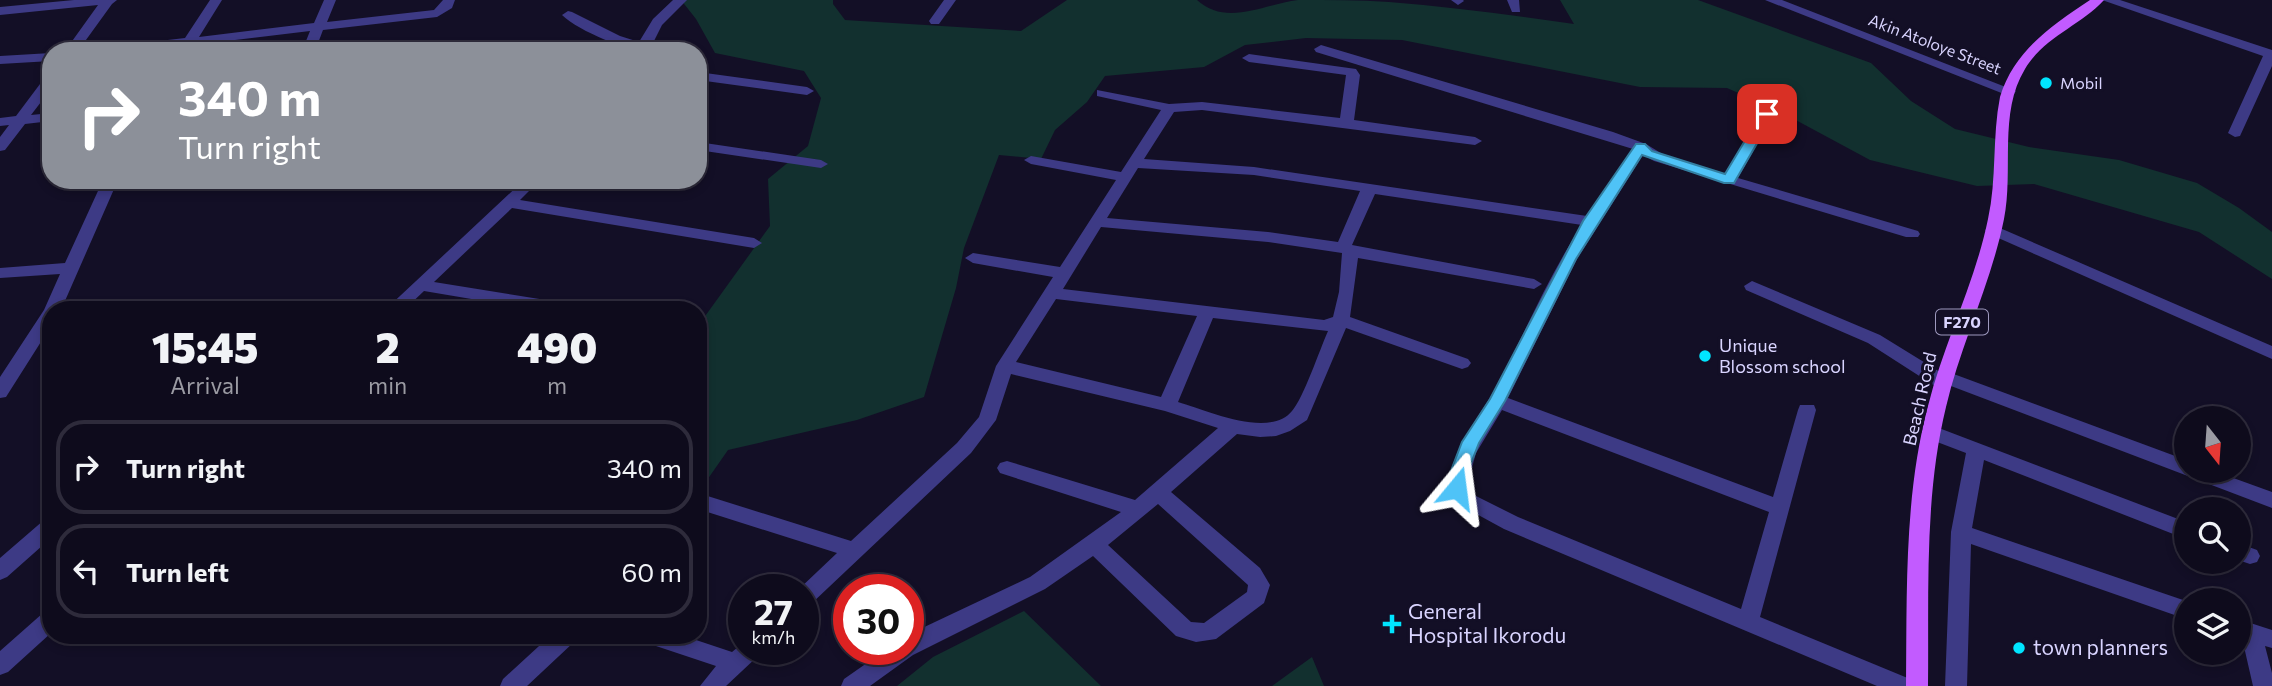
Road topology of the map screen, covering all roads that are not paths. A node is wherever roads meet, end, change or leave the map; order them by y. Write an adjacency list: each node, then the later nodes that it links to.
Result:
1 (109, 0): 10 (street); 14 (street)
2 (216, 0): 15 (street)
3 (330, 0): 13 (street)
4 (450, 0): 13 (street)
5 (681, 0): 19 (street)
6 (950, 0): 12 (street)
7 (1771, 0): 28 (street, Akin Atoloye Street)
8 (2098, 0): 28 (main road, Beach Road / F270)
9 (2108, 0): 21 (street)
10 (0, 11)
11 (568, 15): 18 (street)
12 (935, 21)
13 (318, 27): 16 (street); 17 (street)
14 (78, 42)
15 (189, 42)
16 (219, 42)
17 (312, 42)
18 (623, 42)
19 (646, 42)
20 (1321, 49): 40 (street)
21 (2271, 54): 36 (street)
22 (42, 58): 24 (street)
23 (1249, 58): 35 (street)
24 (0, 60)
25 (707, 77): 26 (street)
26 (807, 90)
27 (42, 91): 33 (street)
28 (2009, 91): 51 (main road, Beach Road / F270)
29 (1102, 93): 30 (street)
30 (1169, 108): 35 (street); 43 (street)
31 (1767, 114): 44 (street)
32 (42, 118): 33 (street)
33 (20, 120): 34 (street); 38 (street)
34 (0, 122)
35 (1346, 125): 37 (street)
36 (2235, 133)
37 (1475, 141)
38 (0, 147)
39 (707, 147): 42 (street)
40 (1641, 147): 44 (street); 49 (street)
41 (1031, 160): 43 (street)
42 (821, 164)
43 (1129, 170): 45 (street); 50 (street)
44 (1729, 180): 52 (street)
45 (1370, 187): 49 (street); 54 (street)
46 (107, 189): 56 (street)
47 (523, 189): 48 (street)
48 (508, 203): 53 (street); 60 (street)
49 (1590, 221): 74 (street)
50 (1095, 222): 54 (street); 58 (street)
51 (1993, 230): 69 (street); 72 (main road, Beach Road / F270)
52 (1912, 234)
53 (754, 243)
54 (1346, 249): 59 (street); 67 (street)
55 (974, 258): 58 (street)
56 (72, 268): 57 (street); 63 (street)
57 (0, 273)
58 (1064, 273): 62 (street)
59 (1534, 284)
60 (422, 285): 64 (street); 65 (street)
61 (1752, 286): 72 (street)
62 (1052, 293): 66 (street); 71 (street)
63 (56, 301)
64 (403, 301)
65 (517, 301)
66 (1207, 312): 67 (street); 75 (street)
67 (1341, 320): 70 (street); 77 (street)
68 (42, 325): 73 (street)
69 (2272, 353)
70 (1462, 363)
71 (1005, 366): 75 (street); 92 (street)
72 (1944, 380): 78 (main road, Beach Road / F270); 80 (street)
73 (0, 392)
74 (1497, 401): 86 (street); 96 (street)
75 (1167, 405): 77 (street)
76 (1807, 410): 86 (street)
77 (1233, 426): 83 (street)
78 (1931, 432): 79 (street); 110 (main road, Beach Road / F270)
79 (1976, 450): 88 (street); 89 (street)
80 (2174, 464)
81 (1007, 468): 87 (street)
82 (2226, 483): 84 (street)
83 (1159, 493): 87 (street); 91 (street)
84 (2272, 500)
85 (707, 504): 92 (street)
86 (1780, 508): 96 (street)
87 (1139, 509): 91 (street)
88 (2174, 526)
89 (1961, 532): 95 (street); 111 (street)
90 (42, 534): 93 (street)
91 (1092, 543): 99 (street)
92 (854, 550): 94 (street)
93 (0, 572)
94 (819, 583)
95 (2174, 606)
96 (1748, 623): 109 (street)
97 (42, 627): 103 (street)
98 (2254, 633): 112 (street)
99 (924, 639)
100 (556, 644): 106 (street)
101 (691, 644): 102 (street)
102 (728, 653)
103 (0, 665)
104 (733, 665): 107 (street)
105 (882, 665): 108 (street)
106 (511, 686)
107 (711, 686)
108 (852, 686)
109 (1902, 686)
110 (1917, 686)
111 (1956, 686)
112 (2264, 686)

